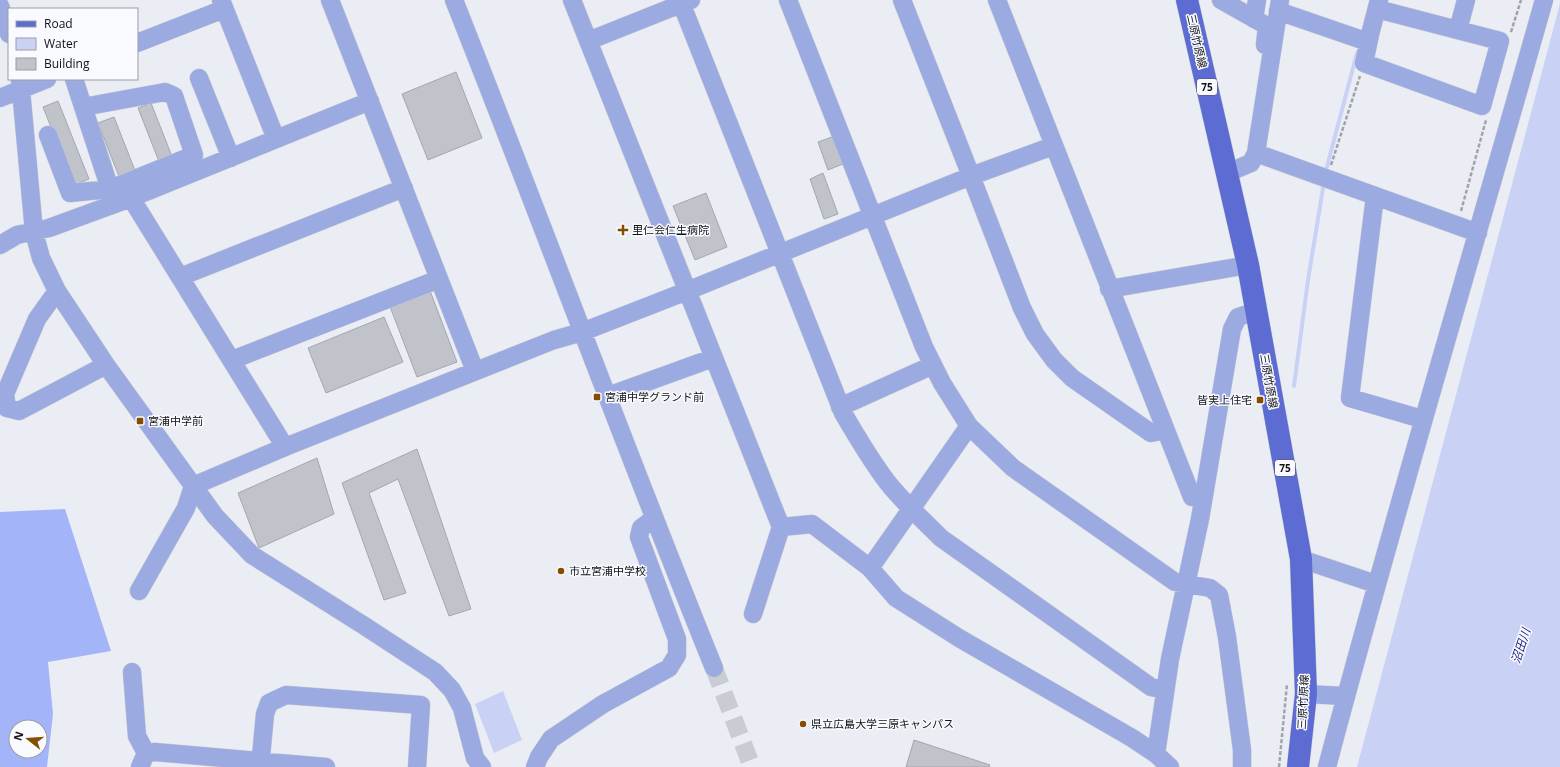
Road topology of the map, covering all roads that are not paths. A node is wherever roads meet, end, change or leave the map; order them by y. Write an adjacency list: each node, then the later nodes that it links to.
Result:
1 (330, 0): 29 (street)
2 (454, 0): 54 (street)
3 (572, 0): 20 (street)
4 (788, 0): 42 (street)
5 (902, 0): 37 (street)
6 (997, 0): 33 (street)
7 (1187, 0): 36 (main road, 三原竹原線 / 75)
8 (1221, 0): 17 (street)
9 (1257, 0): 17 (street)
10 (1466, 0): 18 (street)
11 (1544, 0): 44 (street)
12 (684, 1): 20 (street); 46 (street)
13 (223, 4): 22 (street); 32 (street)
14 (1378, 4): 18 (street); 21 (street)
15 (0, 6): 19 (street)
16 (1279, 6): 21 (street); 23 (street)
17 (1261, 22): 23 (street)
18 (1458, 30): 21 (street)
19 (8, 31)
20 (588, 41): 52 (street)
21 (1368, 42)
22 (138, 43)
23 (1270, 65): 34 (street)
24 (199, 78): 35 (street)
25 (42, 80): 27 (street)
26 (74, 80): 30 (street)
27 (21, 84): 28 (street); 43 (street)
28 (0, 98)
29 (370, 101): 32 (street); 38 (street)
30 (83, 107): 39 (street); 39 (street)
31 (48, 135): 39 (street)
32 (276, 139): 35 (street)
33 (1053, 146): 37 (street); 50 (street)
34 (1256, 153): 36 (street); 40 (street)
35 (231, 158): 41 (street)
36 (1227, 173): 47 (main road, 三原竹原線 / 75)
37 (972, 176): 42 (street); 65 (street)
38 (404, 188): 48 (street); 49 (street)
39 (110, 189)
40 (1375, 196): 44 (street); 63 (street)
41 (131, 198): 43 (street); 48 (street)
42 (873, 216): 46 (street); 58 (street)
43 (34, 232): 45 (street); 51 (street)
44 (1478, 233): 63 (street)
45 (0, 245)
46 (780, 254): 52 (street); 62 (street)
47 (1248, 265): 50 (street); 53 (main road, 三原竹原線 / 75)
48 (180, 278): 56 (street)
49 (439, 279): 56 (street); 59 (street)
50 (1109, 289): 65 (street)
51 (57, 291): 57 (street); 60 (street)
52 (687, 291): 54 (street); 55 (street)
53 (1256, 312): 68 (street); 72 (main road, 三原竹原線 / 75)
54 (582, 332): 59 (street); 61 (street)
55 (713, 358): 61 (street); 71 (street)
56 (232, 360): 66 (street)
57 (106, 365): 60 (street); 67 (street)
58 (933, 365): 62 (street); 64 (street)
59 (475, 371): 66 (street)
60 (3, 394)
61 (608, 396): 70 (street)
62 (840, 407): 69 (street)
63 (1422, 419): 74 (street)
64 (969, 426): 69 (street); 75 (street)
65 (1166, 430): 68 (street)
66 (286, 447): 67 (street)
67 (193, 486): 76 (street); 89 (street)
68 (1203, 499): 75 (street)
69 (911, 509): 73 (street); 80 (street)
70 (653, 519): 78 (street); 90 (street)
71 (781, 527): 73 (street); 77 (street)
72 (1301, 559): 74 (street); 81 (main road, 三原竹原線 / 75)
73 (870, 568): 83 (street)
74 (1376, 584): 82 (street)
75 (1187, 585): 80 (street); 92 (street)
76 (138, 591)
77 (753, 614)
78 (714, 668)
79 (132, 672): 84 (street)
80 (1165, 690): 83 (street)
81 (1306, 694): 82 (street); 93 (main road, 三原竹原線 / 75)
82 (1345, 696): 94 (street)
83 (1156, 754): 91 (street)
84 (143, 760): 85 (street)
85 (201, 762): 86 (street)
86 (260, 764): 87 (street); 88 (street)
87 (322, 767)
88 (417, 767)
89 (482, 767)
90 (535, 767)
91 (1170, 767)
92 (1242, 767)
93 (1298, 767)
94 (1327, 767)

